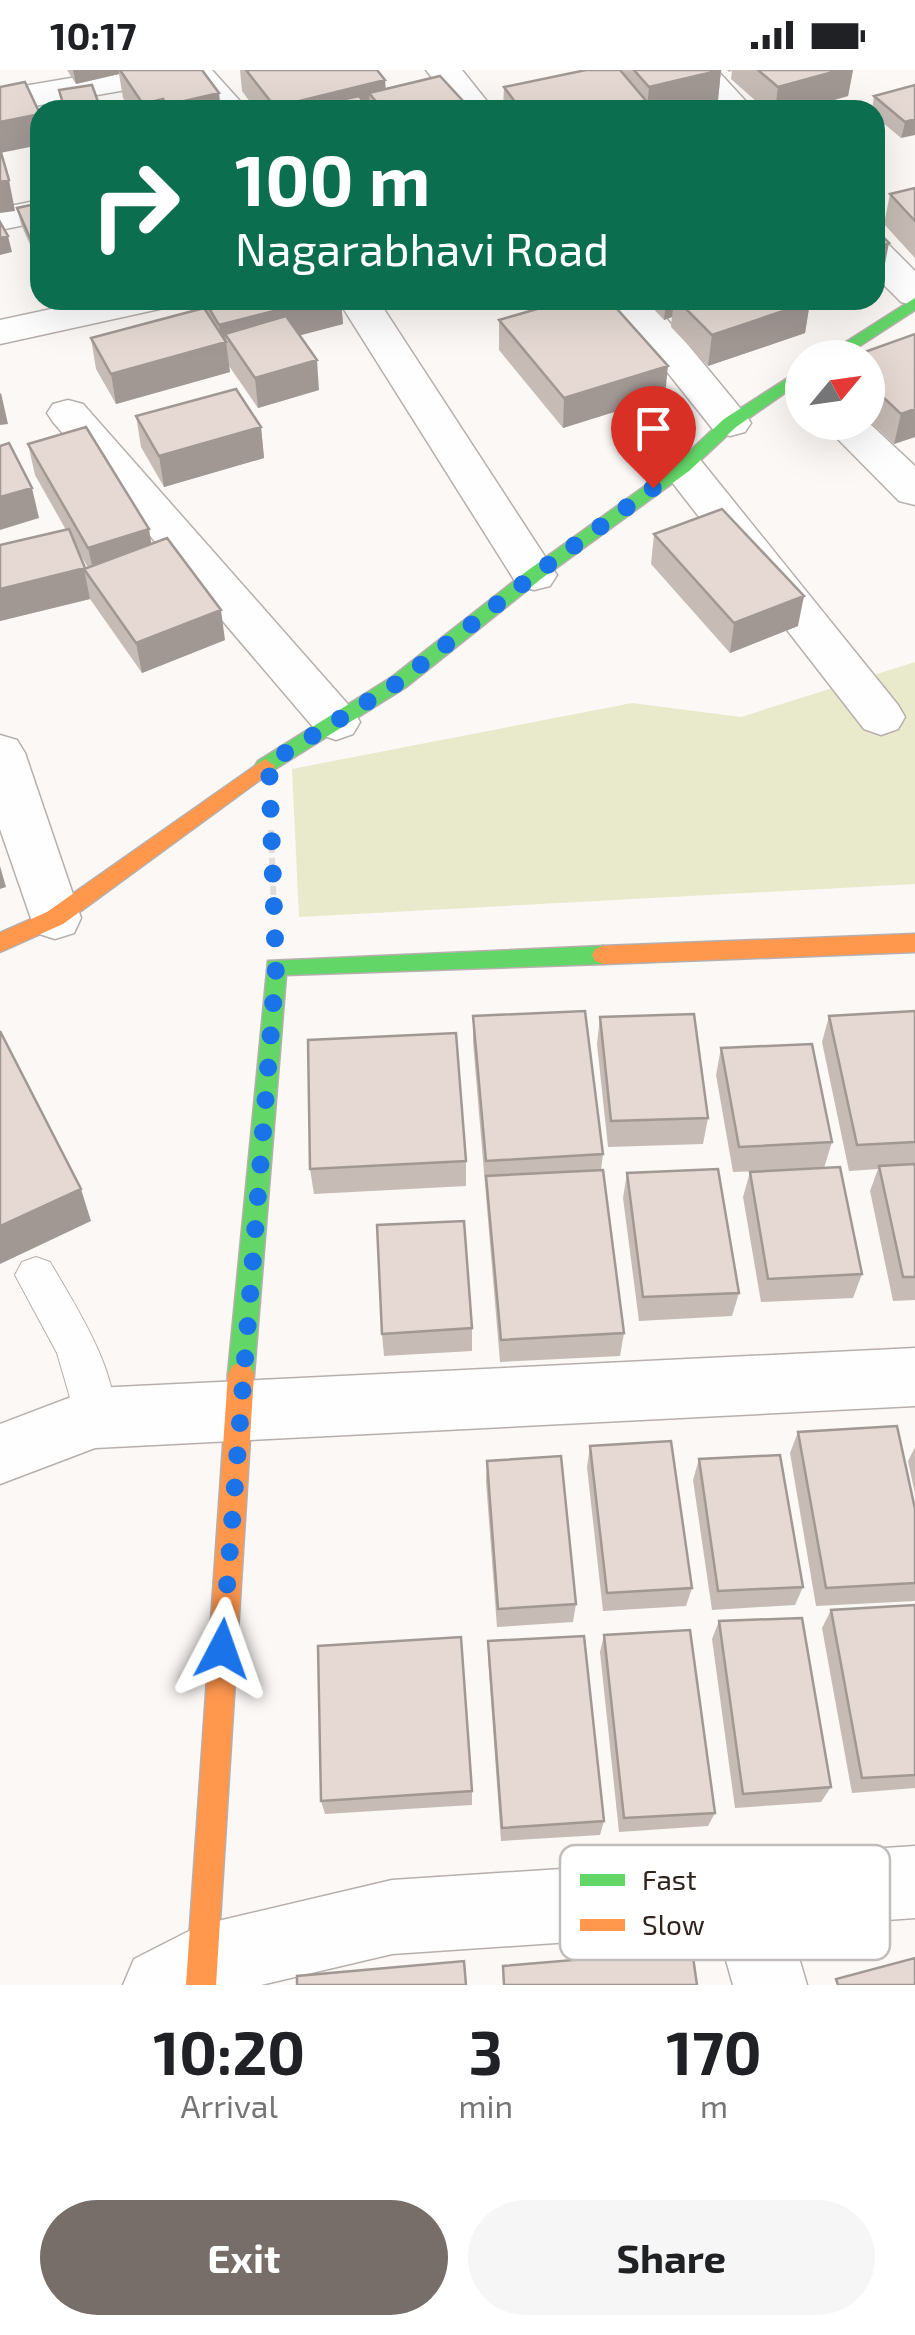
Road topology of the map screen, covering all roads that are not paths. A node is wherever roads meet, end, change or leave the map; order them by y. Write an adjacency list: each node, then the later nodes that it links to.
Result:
1 (179, 70): 8 (street)
2 (194, 70): 5 (street)
3 (444, 70): 6 (street)
4 (697, 70): 7 (street)
5 (221, 100)
6 (468, 100)
7 (726, 100)
8 (0, 101)
9 (30, 214): 10 (street)
10 (0, 219)
11 (885, 263): 12 (street)
12 (915, 294)
13 (915, 304): 18 (street)
14 (103, 310): 17 (street)
15 (364, 310): 25 (street)
16 (638, 310): 21 (street)
17 (0, 332)
18 (859, 340)
19 (785, 388): 21 (street)
20 (68, 413): 27 (street)
21 (730, 423): 23 (street)
22 (861, 440): 24 (street)
23 (684, 467): 25 (street); 26 (street)
24 (915, 491)
25 (534, 575): 27 (street)
26 (880, 717)
27 (336, 722): 29 (street)
28 (0, 753): 29 (street)
29 (55, 918): 30 (street)
30 (0, 943)
31 (915, 943): 34 (street)
32 (36, 1275): 35 (lane)
33 (915, 1377): 34 (street)
34 (237, 1414): 35 (street); 41 (street)
35 (95, 1418): 36 (street)
36 (0, 1454)
37 (915, 1882): 38 (street)
38 (890, 1884)
39 (560, 1906): 41 (street)
40 (763, 1960): 42 (street)
41 (187, 1977)
42 (770, 1985)

